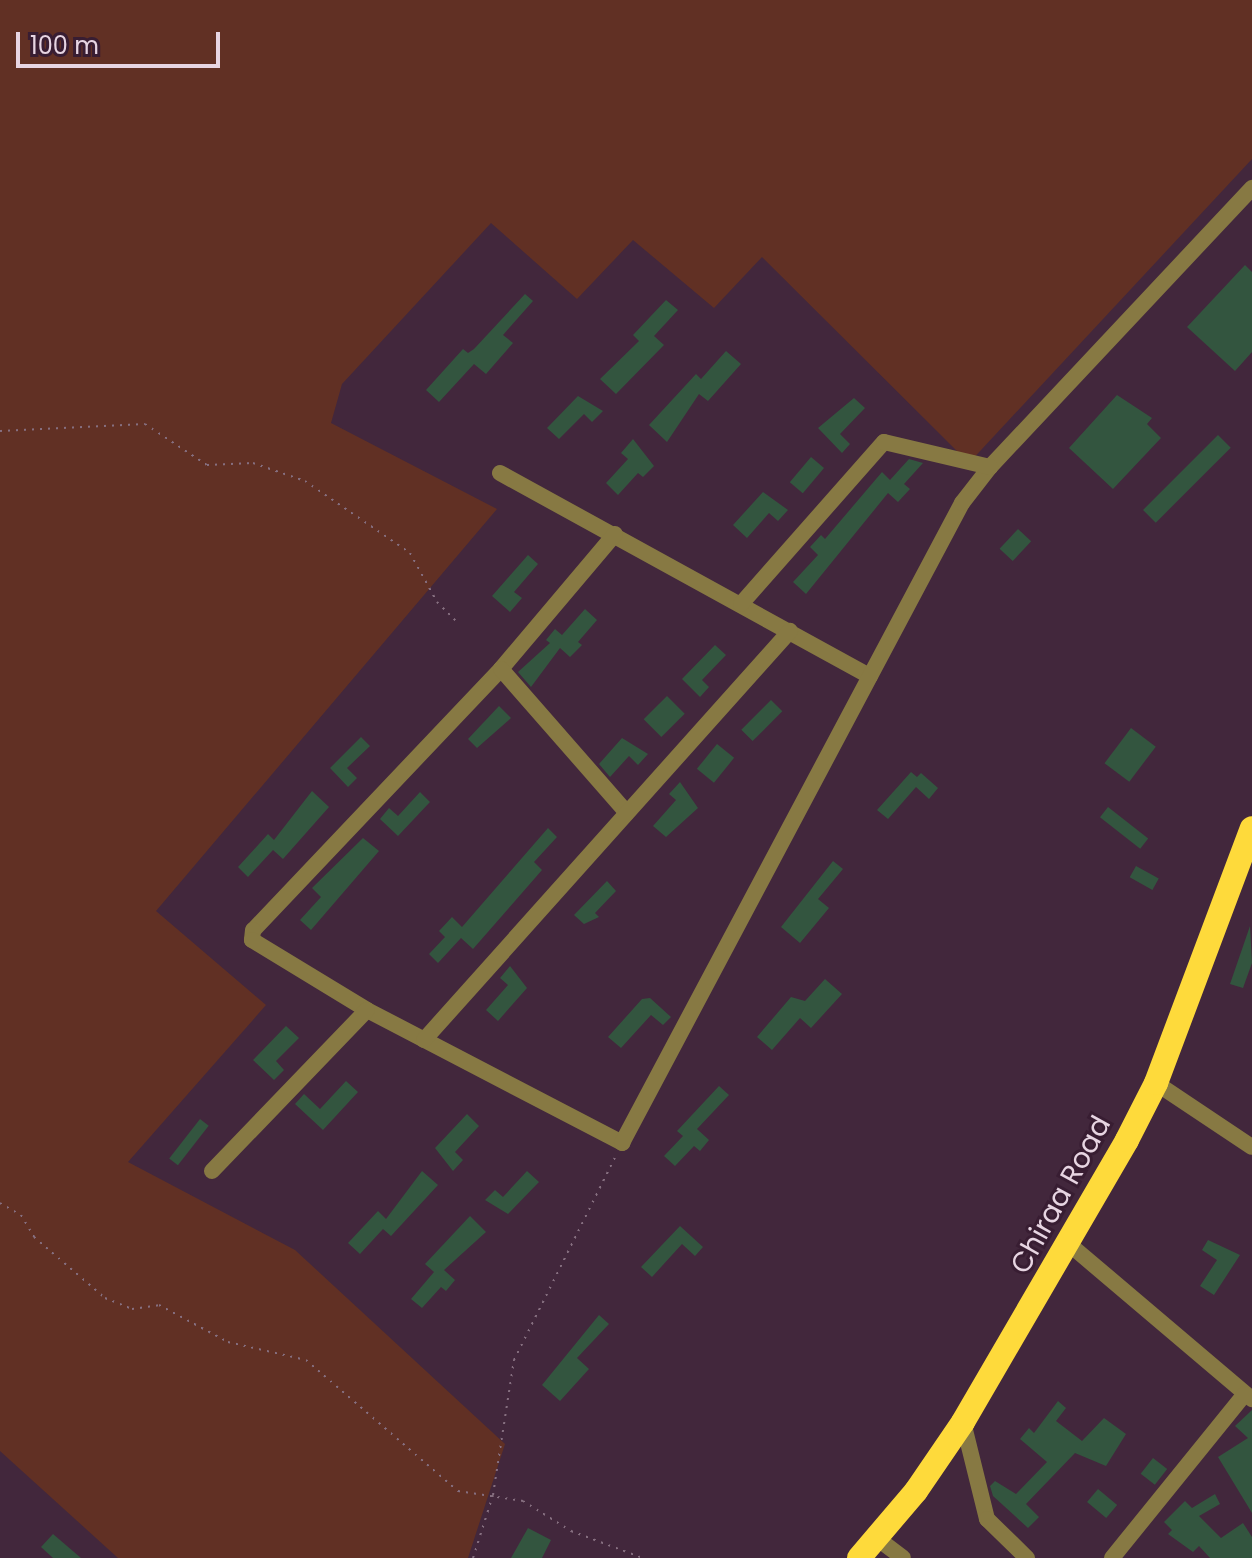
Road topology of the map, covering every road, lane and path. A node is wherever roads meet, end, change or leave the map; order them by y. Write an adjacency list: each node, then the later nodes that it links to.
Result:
1 (1252, 188): 3 (street)
2 (0, 431): 7 (path)
3 (990, 467): 6 (street); 10 (street)
4 (500, 473): 5 (street)
5 (615, 534): 6 (street); 9 (street)
6 (741, 604): 8 (street)
7 (456, 621)
8 (790, 631): 10 (street); 11 (street)
9 (501, 669): 11 (street); 13 (street)
10 (870, 676): 16 (street)
11 (627, 813): 14 (street)
12 (1252, 828): 15 (highway, Chiraa Road)
13 (367, 1010): 14 (street); 18 (street)
14 (424, 1040): 16 (street)
15 (1156, 1083): 17 (street); 20 (highway, Chiraa Road)
16 (622, 1143): 23 (path)
17 (1252, 1147)
18 (212, 1171)
19 (0, 1203): 23 (path)
20 (1069, 1244): 21 (street); 22 (highway, Chiraa Road)
21 (1249, 1397): 30 (street)
22 (963, 1422): 24 (highway, Chiraa Road); 29 (street)
23 (493, 1497): 25 (path); 26 (path)
24 (878, 1539): 27 (highway, Chiraa Road); 28 (street)
25 (473, 1558)
26 (643, 1558)
27 (859, 1558)
28 (903, 1558)
29 (1027, 1558)
30 (1112, 1558)

